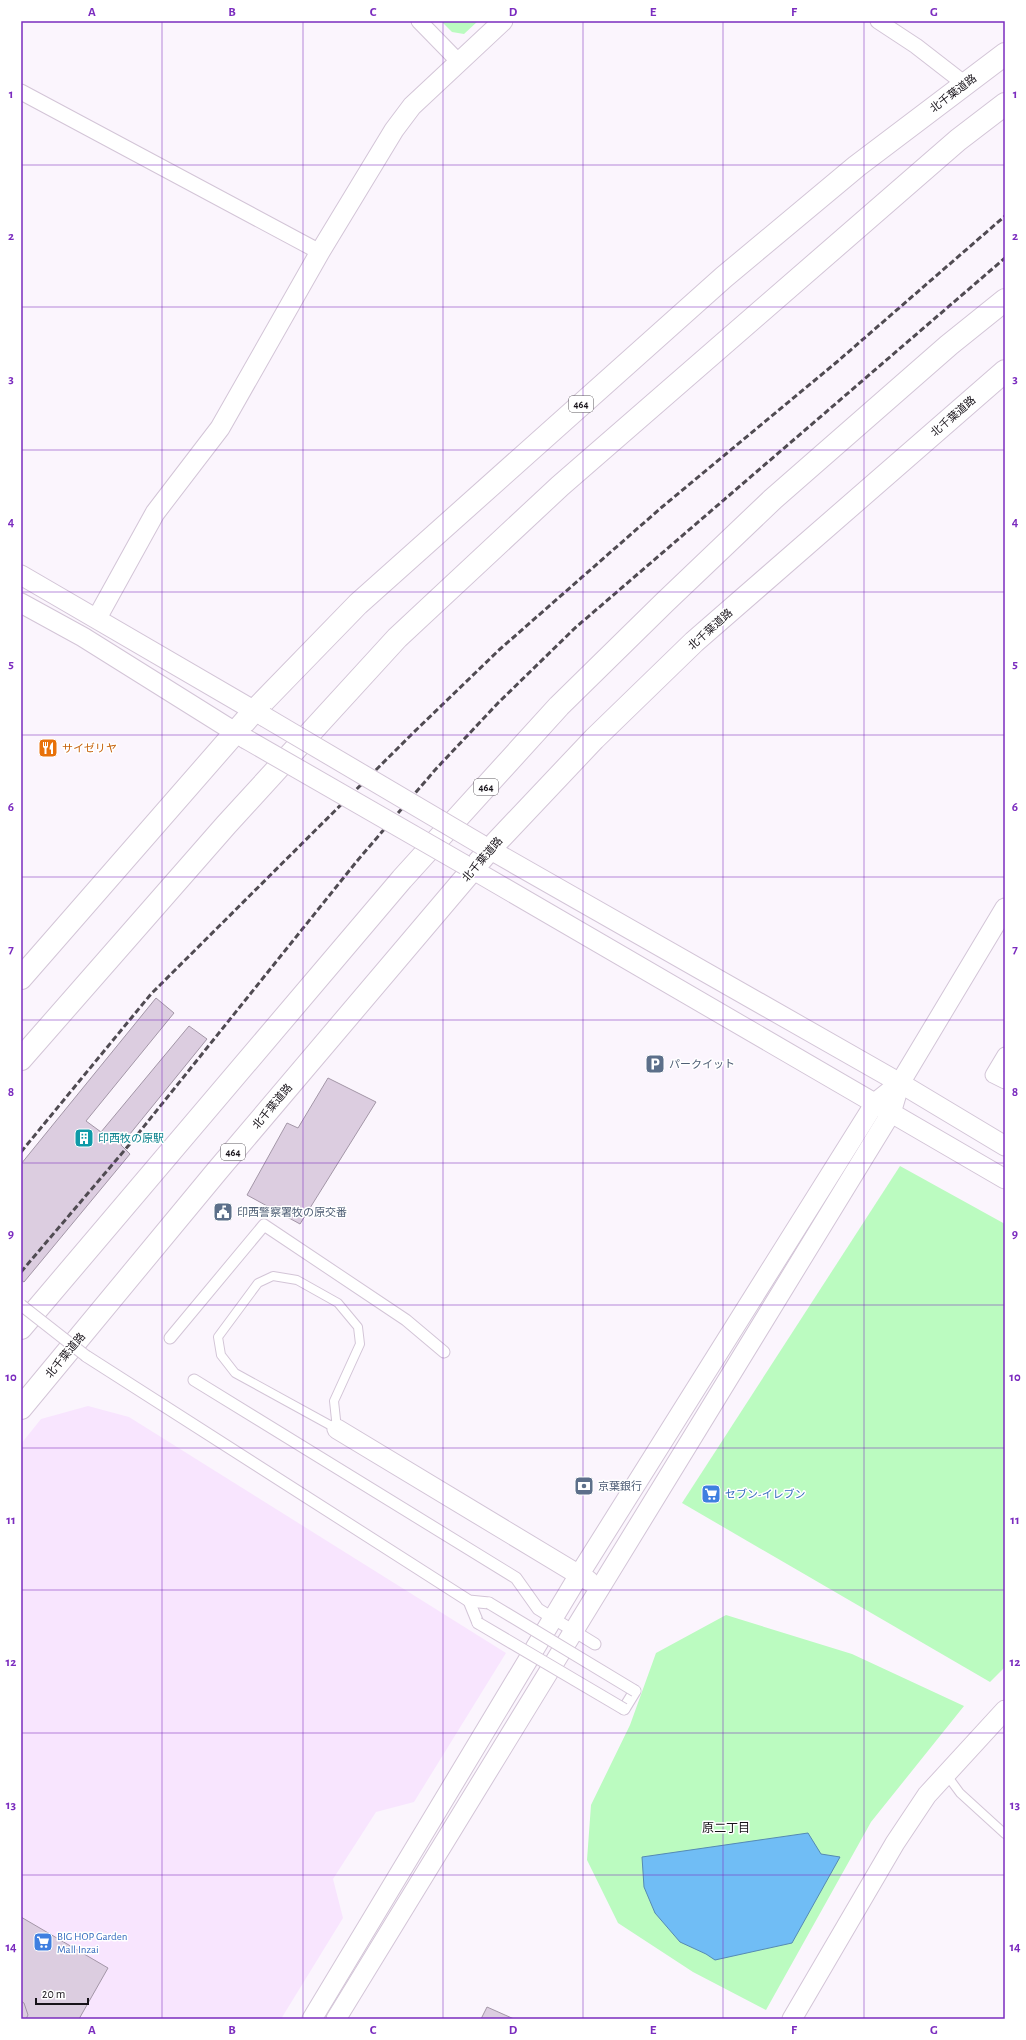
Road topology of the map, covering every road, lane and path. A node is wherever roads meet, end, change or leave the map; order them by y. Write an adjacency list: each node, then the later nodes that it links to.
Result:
1 (419, 21): 5 (street)
2 (503, 21): 5 (street)
3 (878, 21): 6 (street)
4 (1005, 54): 6 (highway, 北千葉道路 / 464)
5 (459, 62): 9 (street)
6 (965, 84): 15 (highway, 北千葉道路 / 464)
7 (21, 92): 9 (street)
8 (1005, 104): 22 (highway)
9 (320, 252): 14 (street)
10 (1005, 300): 29 (highway, 464)
11 (1005, 371): 17 (highway, 北千葉道路 / 464)
12 (21, 575): 14 (street)
13 (21, 603): 16 (street)
14 (97, 618): 15 (street)
15 (259, 714): 16 (highway, 北千葉道路 / 464); 17 (street, bridge)
16 (240, 736): 18 (street, bridge); 20 (highway, 北千葉道路 / 464)
17 (485, 847): 18 (highway, 北千葉道路 / 464); 24 (street)
18 (469, 867): 25 (street); 33 (highway, 北千葉道路 / 464)
19 (1005, 908): 24 (street)
20 (21, 978)
21 (1005, 1056): 23 (street)
22 (21, 1059)
23 (1005, 1081)
24 (900, 1083): 25 (street); 26 (street)
25 (883, 1108): 27 (street); 35 (street); 36 (street)
26 (1005, 1146)
27 (1005, 1179)
28 (21, 1305): 37 (street, bridge)
29 (21, 1328)
30 (170, 1338): 31 (street)
31 (444, 1352)
32 (194, 1380): 38 (street)
33 (21, 1408)
34 (337, 1429): 34 (lane); 35 (street)
35 (579, 1575): 36 (street); 38 (street)
36 (600, 1588): 39 (street)
37 (470, 1602): 37 (street, bridge)
38 (553, 1618): 39 (street); 44 (street)
39 (574, 1630): 40 (street); 45 (street)
40 (595, 1644)
41 (1005, 1710): 42 (street)
42 (946, 1774): 43 (lane); 46 (street)
43 (1005, 1834)
44 (312, 2019)
45 (336, 2019)
46 (792, 2019)

